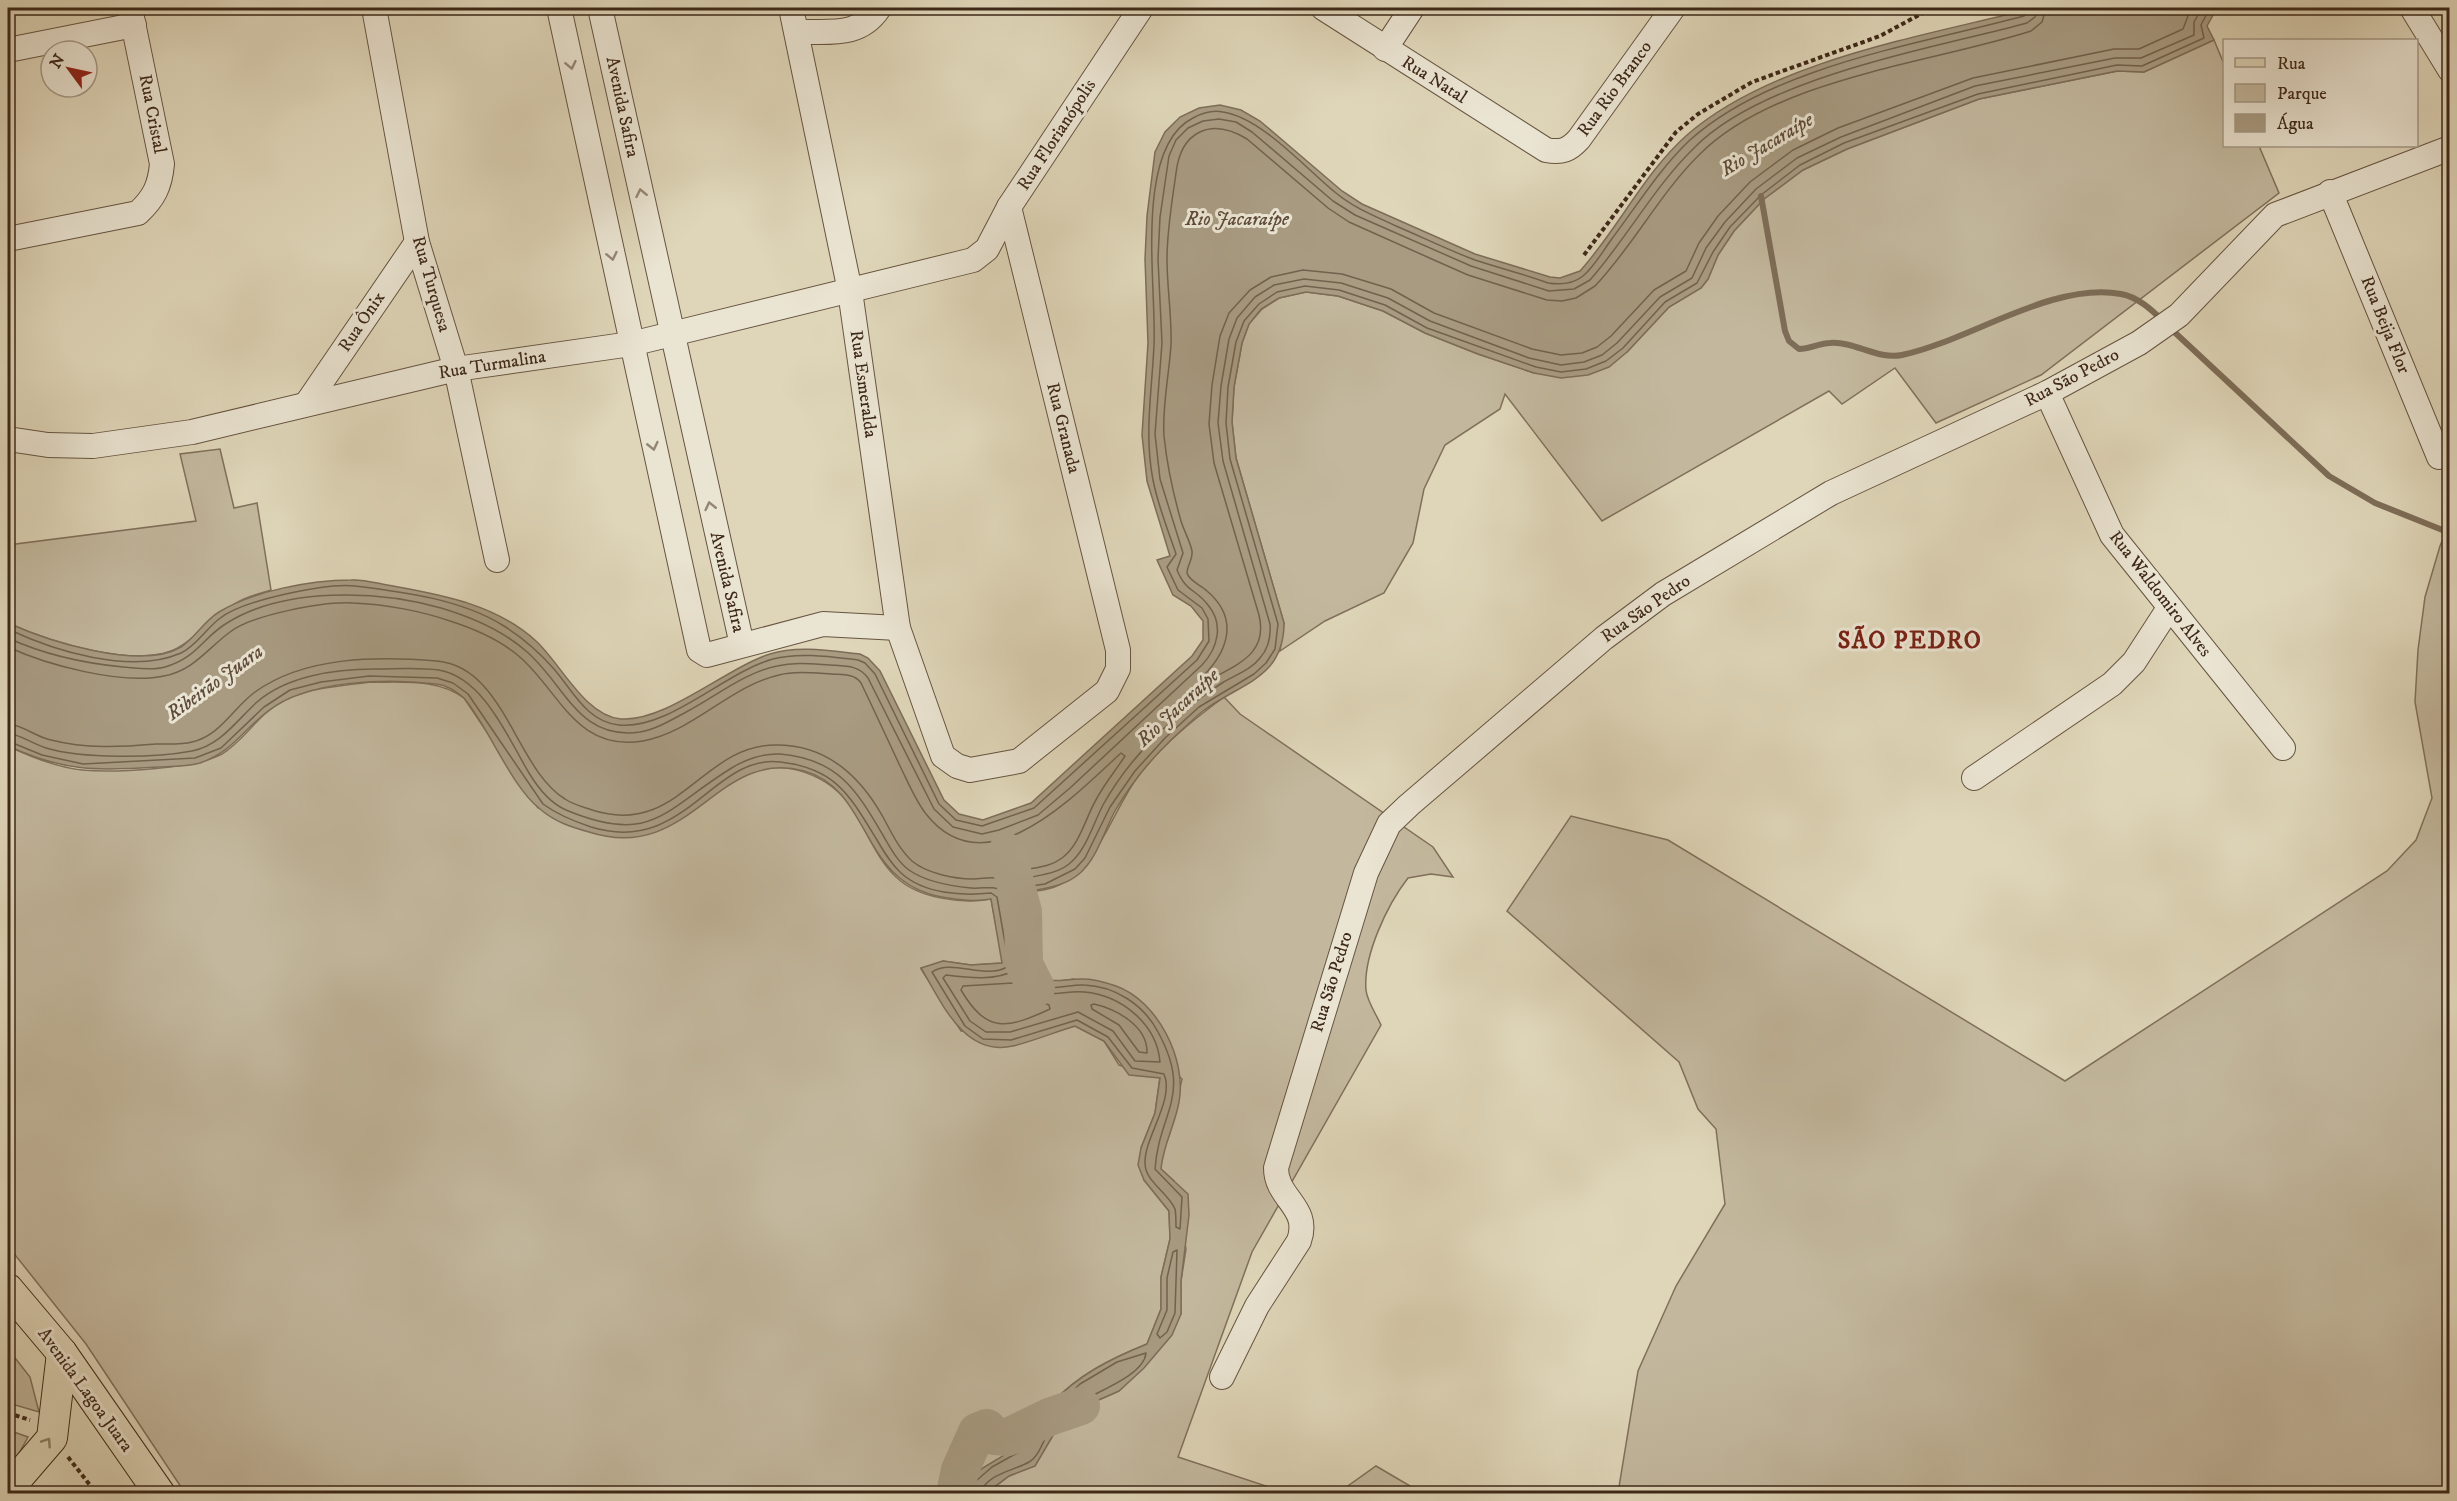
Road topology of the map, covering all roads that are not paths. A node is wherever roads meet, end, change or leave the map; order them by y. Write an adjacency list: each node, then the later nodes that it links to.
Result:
1 (374, 8): 21 (street, Rua Turquesa)
2 (559, 8): 25 (street, Avenida Safira, one-way to 25)
3 (600, 8): 24 (street, Avenida Safira, one-way to 3)
4 (791, 8): 12 (street, Rua Esmeralda)
5 (879, 8): 12 (street)
6 (1141, 8): 19 (street, Rua Florianópolis)
7 (1323, 8): 13 (street, Rua Natal)
8 (1412, 8): 13 (street)
9 (1672, 8): 17 (street, Rua Rio Branco)
10 (2412, 8): 15 (street)
11 (132, 16): 14 (street); 20 (street, Rua Cristal)
12 (796, 32): 23 (street, Rua Esmeralda)
13 (1385, 49): 17 (street, Rua Natal)
14 (8, 50)
15 (2450, 70)
16 (2450, 148): 18 (street, Rua São Pedro)
17 (1546, 150)
18 (2330, 192): 27 (street, Rua São Pedro); 30 (street, Rua Beija Flor)
19 (1009, 207): 22 (street, Rua Florianópolis); 36 (street, Rua Granada)
20 (8, 239)
21 (417, 242): 26 (street, Rua Turquesa); 28 (street, Rua Ônix)
22 (973, 260): 23 (street, Rua Turmalina)
23 (850, 291): 24 (street, Rua Turmalina); 33 (street, Rua Esmeralda)
24 (672, 334): 25 (street, Rua Turmalina); 34 (street, Avenida Safira, one-way to 24)
25 (630, 344): 26 (street, Rua Turmalina); 34 (street, Avenida Safira, one-way to 34)
26 (456, 369): 28 (street, Rua Turmalina); 31 (street, Rua Turquesa)
27 (2047, 393): 32 (street, Rua Waldomiro Alves); 40 (street, Rua São Pedro)
28 (307, 403): 29 (street, Rua Turmalina)
29 (8, 439)
30 (2439, 457)
31 (497, 560)
32 (2169, 608): 35 (street, Rua Waldomiro Alves); 37 (street)
33 (898, 628): 34 (street); 36 (street, Rua Esmeralda)
34 (741, 645)
35 (2283, 748)
36 (943, 756)
37 (1974, 778)
38 (8, 1289): 39 (main road, Avenida Lagoa Juara)
39 (62, 1353): 41 (main road, one-way to 39); 42 (main road, Avenida Lagoa Juara)
40 (1222, 1377)
41 (8, 1484)
42 (160, 1494)

